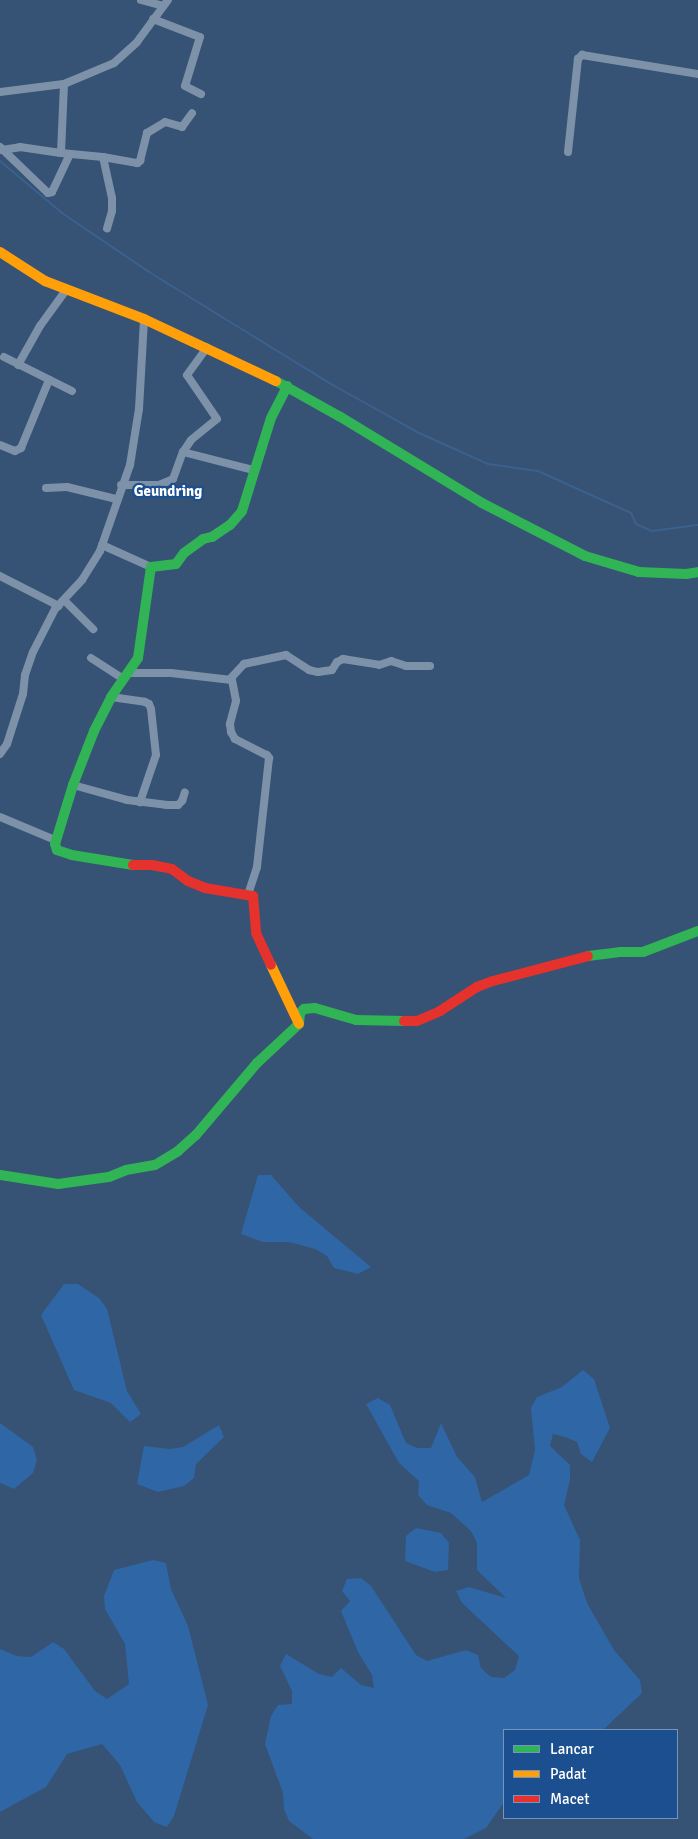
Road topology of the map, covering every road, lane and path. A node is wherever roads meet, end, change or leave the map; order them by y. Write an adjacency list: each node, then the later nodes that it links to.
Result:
1 (141, 0): 2 (street)
2 (165, 3): 3 (street)
3 (153, 19): 5 (street); 7 (street)
4 (698, 74): 11 (street)
5 (64, 84): 6 (street); 10 (street)
6 (0, 92)
7 (201, 94)
8 (192, 113): 12 (street)
9 (1, 148): 10 (street); 10 (street)
10 (64, 152): 12 (street)
11 (568, 152)
12 (103, 157): 13 (street)
13 (107, 228)
14 (0, 252): 15 (street)
15 (66, 290): 16 (street); 19 (street)
16 (144, 319): 17 (street); 26 (street)
17 (207, 347): 21 (street); 24 (street)
18 (4, 357): 19 (street)
19 (18, 364): 20 (street)
20 (49, 380): 22 (street); 23 (street)
21 (287, 386): 25 (street); 31 (street)
22 (72, 391)
23 (0, 445)
24 (183, 452): 25 (street); 26 (street)
25 (253, 470): 30 (street)
26 (122, 485): 28 (street)
27 (46, 488): 28 (street)
28 (116, 499): 29 (street)
29 (102, 545): 30 (street); 33 (street)
30 (151, 566): 37 (street)
31 (698, 572)
32 (0, 576): 33 (street)
33 (62, 603): 34 (street); 40 (street)
34 (93, 629)
35 (91, 658): 37 (street)
36 (430, 666): 38 (street)
37 (126, 676): 38 (street); 39 (street)
38 (230, 679): 46 (street)
39 (111, 697): 41 (street); 43 (street)
40 (0, 754)
41 (73, 785): 43 (street); 45 (street)
42 (185, 792): 43 (street)
43 (140, 802)
44 (0, 817): 45 (street)
45 (55, 840): 46 (street)
46 (248, 894): 48 (street)
47 (698, 930): 48 (street)
48 (299, 1024): 49 (street)
49 (0, 1175)

